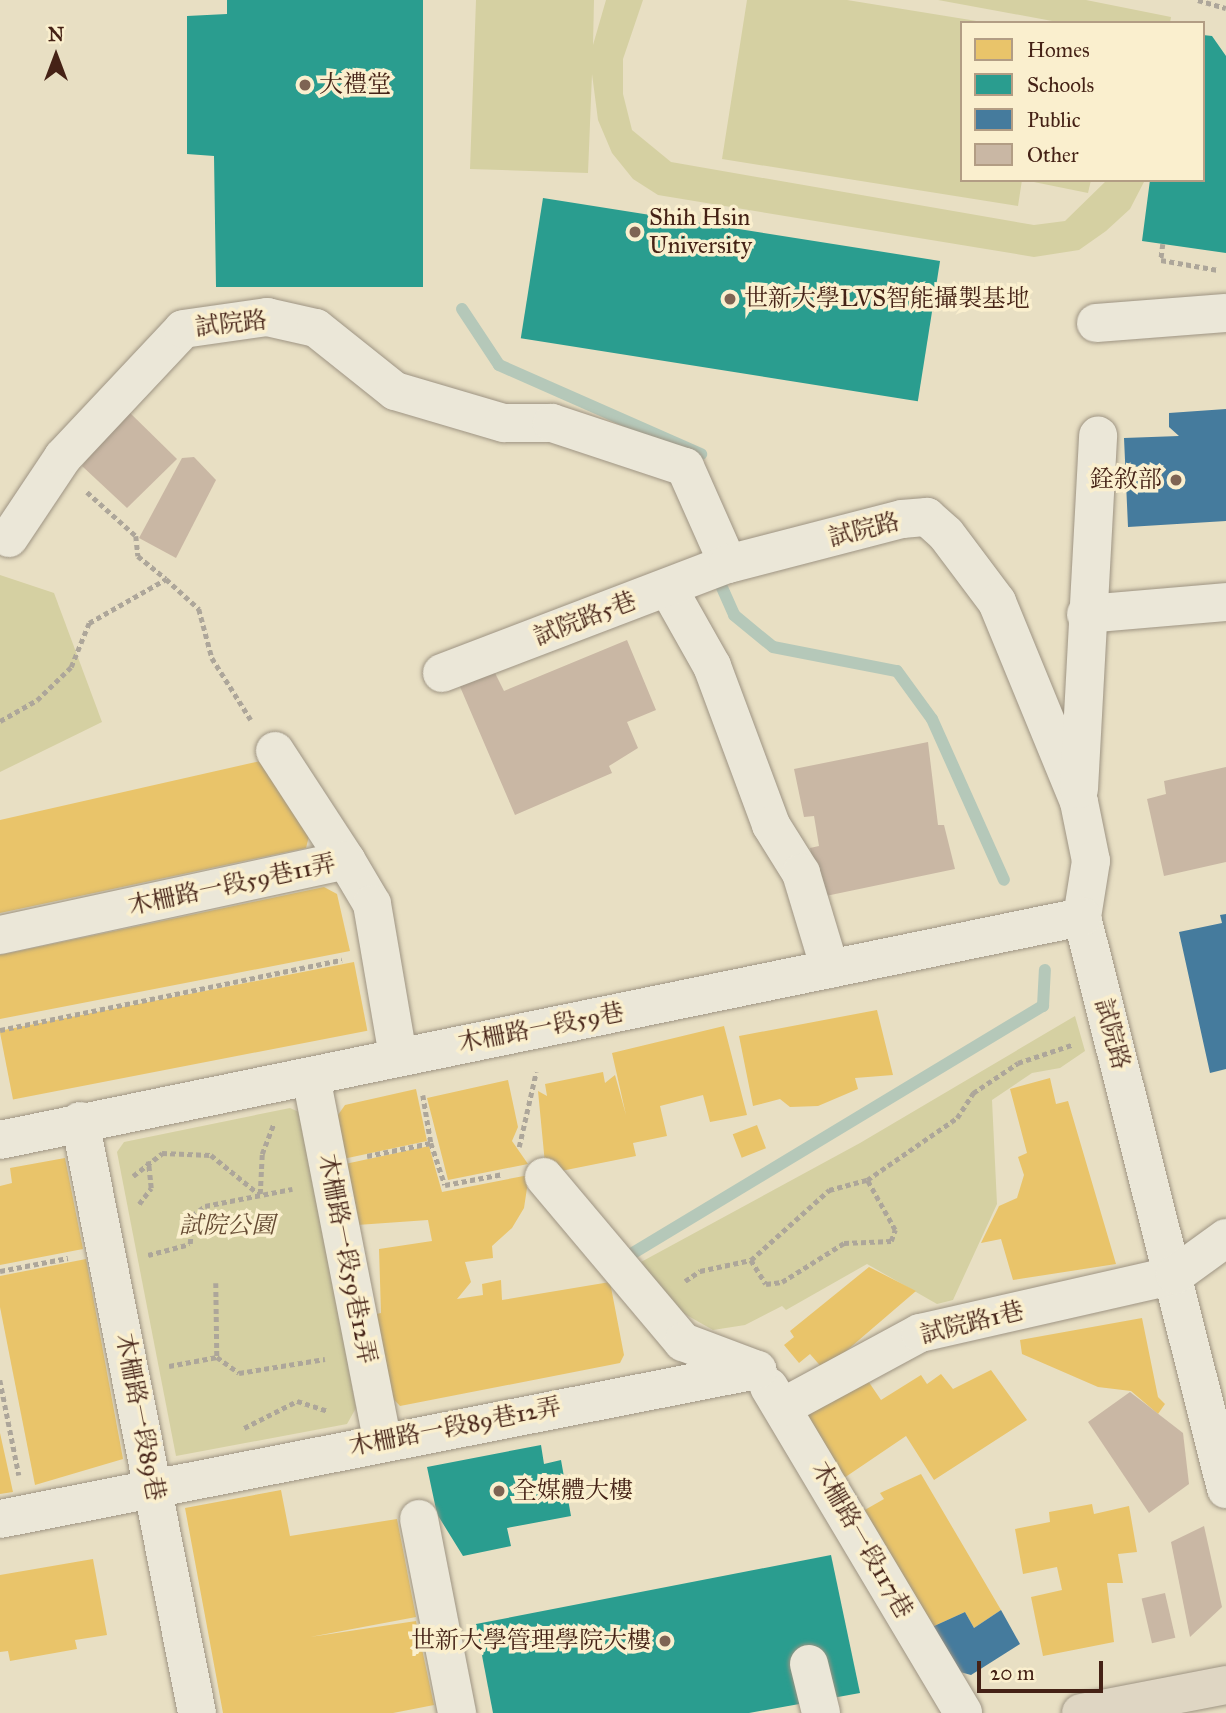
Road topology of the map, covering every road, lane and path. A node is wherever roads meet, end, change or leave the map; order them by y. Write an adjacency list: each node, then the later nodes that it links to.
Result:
1 (1198, 0): 2 (path)
2 (1226, 8)
3 (1163, 244): 4 (path)
4 (1226, 271)
5 (1226, 313): 6 (street)
6 (1096, 323)
7 (1098, 436): 14 (street)
8 (79, 485): 11 (path)
9 (9, 538): 10 (street, 試院路)
10 (728, 564): 12 (street, 試院路5巷); 18 (street, 試院路)
11 (166, 579): 16 (path); 17 (path)
12 (668, 588): 15 (street, 試院路5巷); 23 (street)
13 (1226, 602): 14 (street)
14 (1086, 614): 18 (street)
15 (442, 673)
16 (0, 721)
17 (275, 751): 19 (street)
18 (1079, 802): 20 (street, 試院路)
19 (346, 860): 21 (street, 木柵路一段59巷11弄); 22 (street, 木柵路一段59巷11弄)
20 (1082, 917): 23 (street, 木柵路一段59巷); 51 (street, 試院路)
21 (0, 935)
22 (380, 952): 24 (path); 26 (street, 木柵路一段59巷11弄)
23 (830, 969): 26 (street, 木柵路一段59巷)
24 (0, 1030)
25 (1082, 1041): 37 (path)
26 (398, 1056): 28 (street, 木柵路一段59巷)
27 (538, 1069): 36 (path)
28 (312, 1077): 31 (street, 木柵路一段59巷); 66 (street, 木柵路一段59巷12弄)
29 (422, 1089): 33 (path)
30 (284, 1117): 40 (path)
31 (80, 1121): 32 (street, 木柵路一段59巷); 46 (street, 木柵路一段89巷)
32 (0, 1140)
33 (431, 1143): 34 (path); 36 (path)
34 (353, 1160)
35 (148, 1161): 39 (path); 40 (path); 42 (path)
36 (538, 1172): 53 (street)
37 (867, 1181): 48 (path); 48 (path)
38 (301, 1188): 40 (path)
39 (132, 1189)
40 (260, 1195): 47 (path)
41 (134, 1198): 42 (path)
42 (136, 1208): 43 (path)
43 (139, 1220)
44 (1226, 1238): 51 (street)
45 (145, 1243): 47 (path)
46 (106, 1251): 50 (path); 67 (street, 木柵路一段89巷)
47 (147, 1255): 49 (path)
48 (751, 1260): 53 (path)
49 (150, 1267)
50 (0, 1271)
51 (1175, 1275): 63 (street, 試院路1巷); 68 (street, 試院路)
52 (216, 1283): 56 (path)
53 (637, 1309): 59 (street)
54 (329, 1345): 57 (path)
55 (166, 1354): 58 (path)
56 (217, 1357): 57 (path); 58 (path)
57 (331, 1358): 60 (path)
58 (168, 1366): 61 (path)
59 (757, 1370): 63 (street, 木柵路一段117巷); 66 (street, 木柵路一段89巷12弄)
60 (334, 1371)
61 (171, 1378)
62 (0, 1380): 69 (path)
63 (783, 1407): 77 (street, 木柵路一段117巷)
64 (342, 1410): 65 (path)
65 (238, 1432)
66 (382, 1440): 67 (street, 木柵路一段89巷12弄)
67 (155, 1488): 69 (street, 木柵路一段89巷12弄); 74 (street, 木柵路一段89巷)
68 (1226, 1489)
69 (13, 1516)
70 (419, 1519): 75 (street)
71 (809, 1664): 76 (street)
72 (1226, 1685): 73 (main road)
73 (1165, 1705): 78 (main road)
74 (197, 1713)
75 (457, 1713)
76 (821, 1713)
77 (963, 1713)
78 (1081, 1713)

